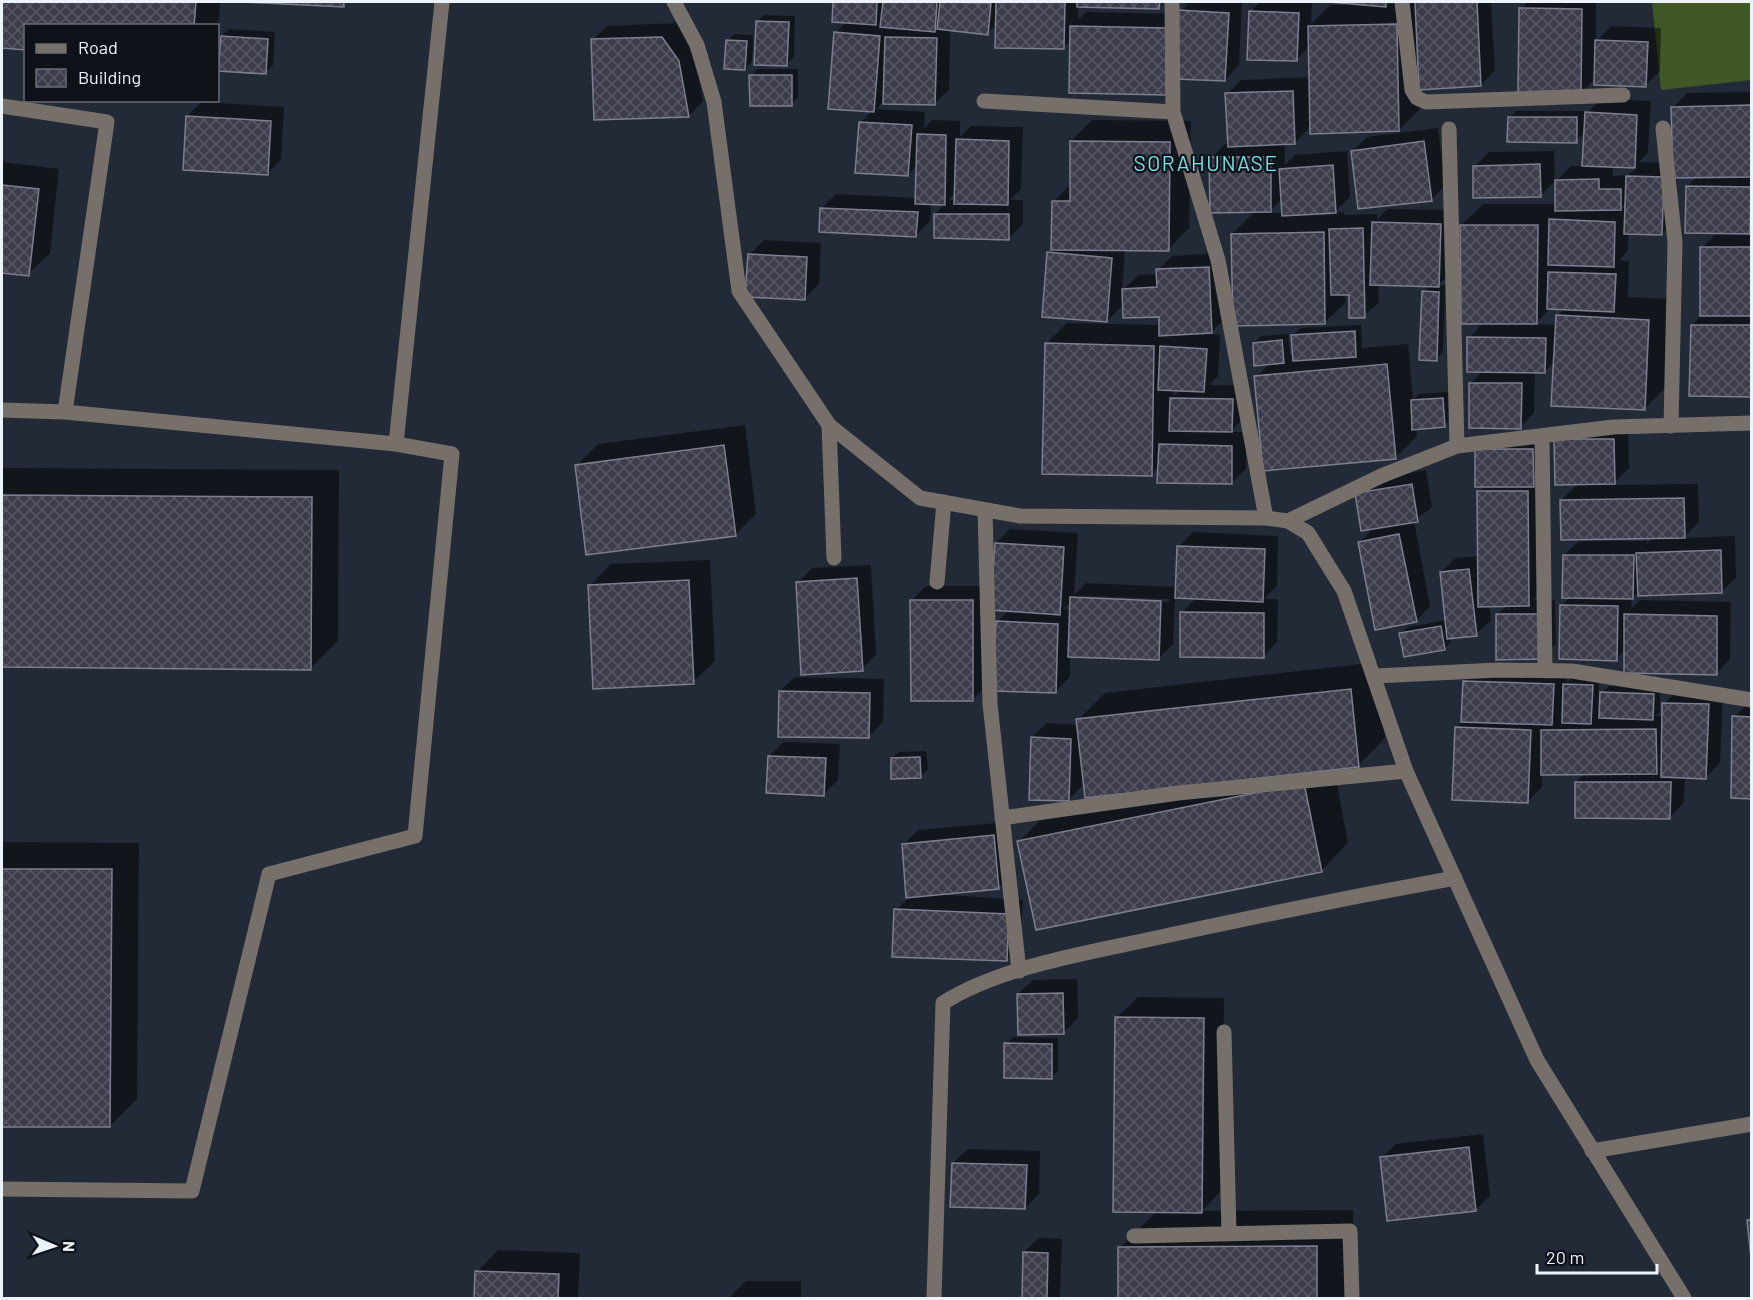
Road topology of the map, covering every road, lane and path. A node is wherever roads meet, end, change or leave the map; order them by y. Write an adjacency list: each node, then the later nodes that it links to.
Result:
1 (442, 2): 17 (street)
2 (674, 2): 14 (street)
3 (1172, 2): 8 (street)
4 (1402, 2): 5 (street)
5 (1623, 95)
6 (984, 101): 8 (street)
7 (2, 106): 12 (street)
8 (1173, 112): 21 (street)
9 (1663, 128): 15 (street)
10 (1449, 129): 18 (street)
11 (2, 410): 12 (street)
12 (65, 412): 17 (street)
13 (1752, 423): 15 (street)
14 (829, 425): 19 (street); 23 (street)
15 (1671, 426): 16 (street)
16 (1542, 437): 18 (street); 25 (street)
17 (396, 444): 35 (street)
18 (1457, 446): 22 (street)
19 (944, 502): 20 (street); 24 (street)
20 (985, 510): 21 (street); 29 (street)
21 (1266, 518): 22 (street)
22 (1288, 521): 26 (street)
23 (834, 558)
24 (937, 582)
25 (1545, 671): 26 (street); 27 (street)
26 (1375, 676): 28 (street)
27 (1752, 699)
28 (1406, 771): 29 (street); 30 (street)
29 (1002, 818): 31 (street)
30 (1455, 878): 31 (street); 34 (street)
31 (1020, 972): 38 (street)
32 (1224, 1032): 36 (street)
33 (1752, 1124): 34 (street)
34 (1592, 1151): 40 (street)
35 (2, 1189)
36 (1229, 1233): 37 (street); 39 (street)
37 (1134, 1236)
38 (934, 1299)
39 (1352, 1299)
40 (1684, 1299)

